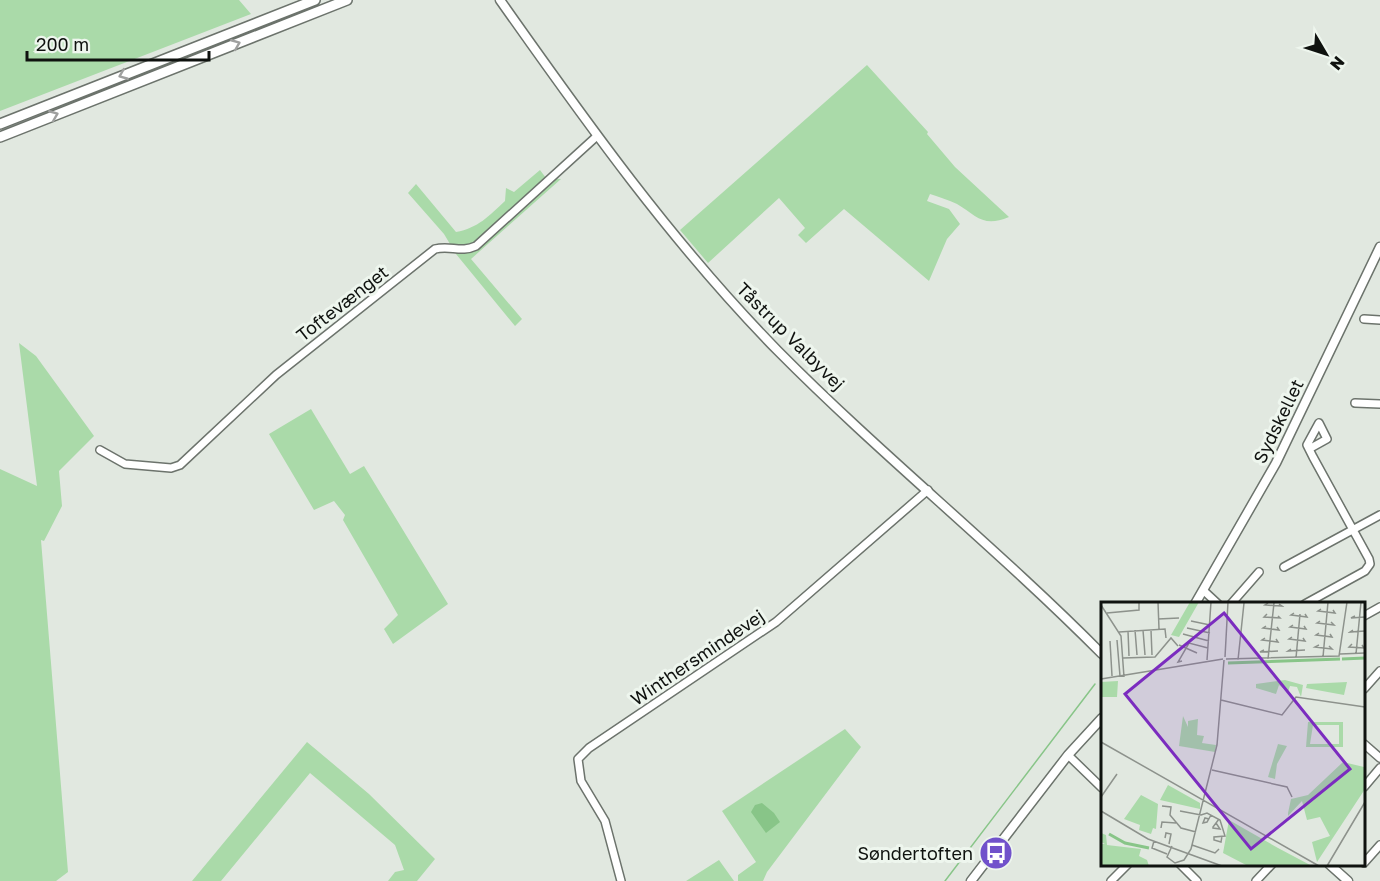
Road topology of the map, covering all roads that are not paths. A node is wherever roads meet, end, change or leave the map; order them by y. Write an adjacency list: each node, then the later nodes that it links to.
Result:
1 (315, 0): 4 (main road, one-way to 4)
2 (347, 0): 6 (main road, one-way to 2)
3 (500, 0): 5 (street, Tåstrup Valbyvej)
4 (0, 124)
5 (597, 136): 13 (street, Toftevænget); 14 (street, Tåstrup Valbyvej)
6 (0, 137)
7 (1380, 247): 19 (street, Sydskellet)
8 (1364, 319): 9 (street)
9 (1380, 320)
10 (1354, 403): 11 (street)
11 (1380, 404)
12 (1309, 449): 16 (street)
13 (100, 450)
14 (928, 489): 26 (street, Tåstrup Valbyvej); 42 (street, Winthersmindevej)
15 (1380, 515): 16 (street)
16 (1353, 529): 17 (street); 23 (street)
17 (1284, 567)
18 (1259, 572): 22 (street)
19 (1204, 591): 20 (street, Sydskellet); 21 (street)
20 (1196, 602)
21 (1217, 602)
22 (1233, 602)
23 (1307, 602)
24 (1380, 607): 25 (street)
25 (1365, 615)
26 (1101, 653)
27 (1380, 671): 28 (street)
28 (1365, 688)
29 (1101, 719): 31 (street)
30 (1365, 745): 32 (street)
31 (1068, 754): 35 (street); 43 (street)
32 (1379, 756)
33 (1380, 768): 34 (street)
34 (1365, 786)
35 (1101, 787)
36 (1380, 845): 37 (street)
37 (1365, 862)
38 (1126, 866): 44 (street)
39 (1182, 866): 45 (street)
40 (1270, 866): 46 (street)
41 (1331, 866): 47 (street)
42 (621, 881)
43 (971, 881)
44 (1111, 881)
45 (1197, 881)
46 (1256, 881)
47 (1348, 881)

